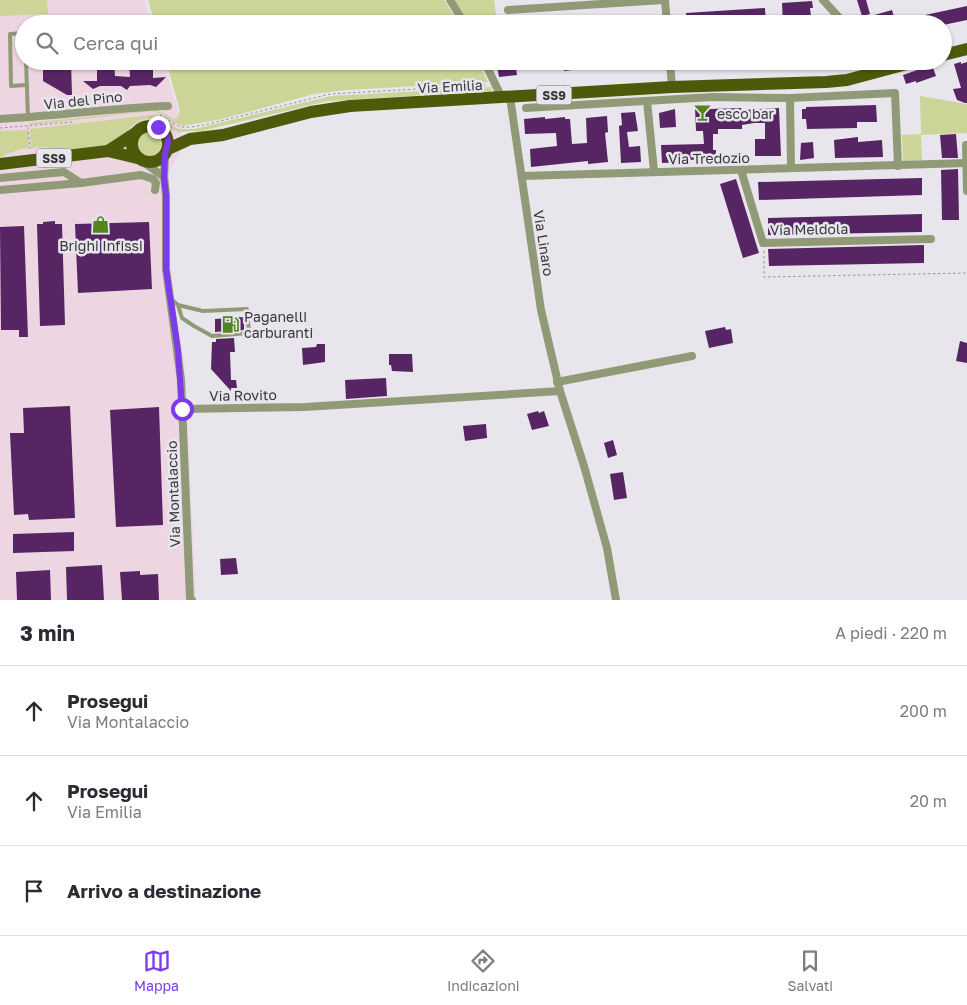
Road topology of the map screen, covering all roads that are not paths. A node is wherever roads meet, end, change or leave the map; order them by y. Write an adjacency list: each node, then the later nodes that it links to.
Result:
1 (450, 0): 5 (street)
2 (664, 0): 4 (street); 6 (street)
3 (824, 0): 7 (street)
4 (508, 10)
5 (459, 15)
6 (666, 15)
7 (837, 15)
8 (15, 34): 16 (lane)
9 (967, 49): 10 (main road)
10 (952, 53)
11 (26, 70): 16 (lane)
12 (488, 70): 20 (street, Via Linaro)
13 (671, 70): 17 (street)
14 (870, 70): 15 (main road, Via Emilia / SS9)
15 (847, 80): 18 (main road, Via Emilia / SS9); 19 (street)
16 (26, 85): 25 (lane)
17 (672, 87): 18 (main road, Via Emilia / SS9); 20 (main road, Via Emilia / SS9)
18 (714, 91): 21 (street, Via Emilia); 22 (street, Via Emilia)
19 (849, 94): 21 (street, Via Emilia); 36 (street)
20 (506, 98): 29 (main road, Via Emilia / SS9); 41 (street, Via Linaro)
21 (790, 98): 37 (street)
22 (648, 101): 24 (street, Via Emilia); 39 (street)
23 (168, 106): 25 (street, Via del Pino)
24 (526, 108)
25 (28, 118): 26 (street, Via del Pino)
26 (0, 119)
27 (163, 131): 28 (main road, Via Emilia / SS9); 29 (main road, Via Emilia / SS9); 32 (main road)
28 (134, 134): 31 (main road, Via Emilia / SS9); 33 (main road)
29 (190, 138): 32 (main road, Via Emilia / SS9)
30 (966, 145): 34 (street)
31 (108, 151): 33 (main road, Via Emilia / SS9); 35 (main road, Via Emilia / SS9)
32 (167, 152): 33 (main road, Via Emilia / SS9); 42 (street, Via Montalaccio)
33 (140, 159): 42 (street)
34 (967, 163): 36 (street, Via Tredozio); 48 (street)
35 (0, 164)
36 (898, 166): 37 (street, Via Tredozio)
37 (791, 168): 38 (street, Via Tredozio)
38 (741, 170): 39 (street, Via Tredozio); 49 (street, Via Meldola)
39 (654, 171): 41 (street, Via Tredozio)
40 (23, 176): 43 (street); 44 (street); 45 (street)
41 (522, 176): 53 (street, Via Linaro)
42 (164, 177): 50 (street, Via Montalaccio)
43 (0, 178)
44 (80, 183): 45 (street); 47 (street)
45 (25, 188): 46 (street)
46 (0, 190)
47 (155, 190)
48 (967, 191)
49 (931, 239)
50 (170, 298): 51 (lane); 55 (street, Via Montalaccio)
51 (178, 306): 51 (lane)
52 (692, 356): 53 (street)
53 (557, 382): 54 (street, Via Linaro)
54 (560, 391): 55 (street, Via Rovito); 57 (street, Via Linaro)
55 (182, 409): 56 (street, Via Montalaccio)
56 (190, 599)
57 (616, 600)

